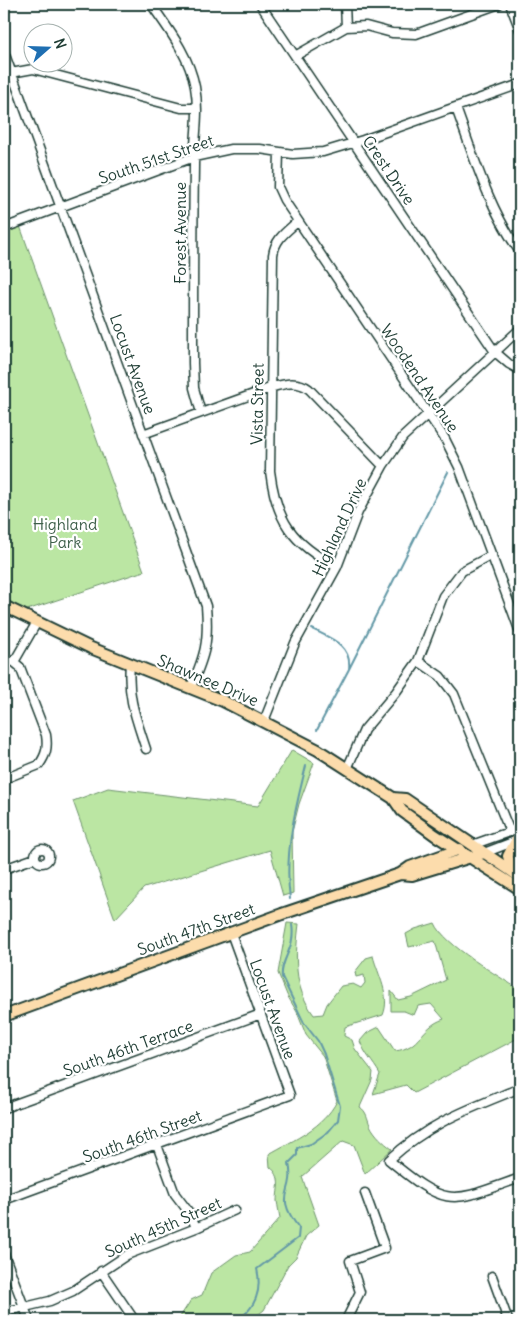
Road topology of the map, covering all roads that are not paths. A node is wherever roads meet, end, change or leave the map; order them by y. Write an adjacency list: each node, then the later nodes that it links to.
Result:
1 (151, 4): 12 (street, Forest Avenue)
2 (260, 4): 9 (street, Crest Drive)
3 (345, 4): 6 (street)
4 (499, 4): 6 (street)
5 (510, 4): 7 (street)
6 (346, 27): 9 (street)
7 (520, 30)
8 (4, 52): 10 (street, Locust Avenue)
9 (295, 56): 14 (street, Crest Drive)
10 (11, 73): 12 (street); 17 (street, Locust Avenue)
11 (520, 84): 13 (street, South 51st Street)
12 (197, 108): 16 (street, Forest Avenue)
13 (456, 108): 14 (street, South 51st Street); 20 (street)
14 (354, 143): 15 (street, South 51st Street); 22 (street, Crest Drive)
15 (279, 152): 16 (street, South 51st Street); 18 (street, Woodend Avenue)
16 (194, 157): 17 (street, South 51st Street); 25 (street, Forest Avenue)
17 (60, 207): 19 (street, South 51st Street); 27 (street, Locust Avenue)
18 (297, 222): 24 (street, Vista Street); 26 (street, Woodend Avenue)
19 (4, 228)
20 (520, 252)
21 (520, 329): 22 (street, Highland Drive)
22 (495, 352): 23 (street, Crest Drive); 26 (street, Highland Drive)
23 (520, 370)
24 (270, 388): 25 (street); 28 (street); 30 (street, Vista Street)
25 (201, 413): 27 (street)
26 (428, 413): 28 (street, Highland Drive); 29 (street, Woodend Avenue)
27 (143, 434): 38 (street, Locust Avenue)
28 (383, 466): 30 (street, Highland Drive)
29 (492, 555): 33 (street, Woodend Avenue); 35 (street)
30 (337, 567): 39 (street, Highland Drive)
31 (4, 606): 32 (main road, Shawnee Drive)
32 (37, 622): 36 (street); 37 (main road, Shawnee Drive)
33 (520, 632)
34 (4, 660): 36 (street)
35 (418, 661): 41 (street); 46 (street)
36 (14, 662): 42 (street)
37 (130, 664): 38 (main road, Shawnee Drive); 40 (street)
38 (191, 687): 39 (main road, Shawnee Drive)
39 (264, 721): 41 (main road, Shawnee Drive)
40 (146, 749)
41 (347, 769): 43 (main road, Shawnee Drive)
42 (4, 779)
43 (393, 798): 45 (main road, Shawnee Drive); 47 (main road, Shawnee Drive)
44 (520, 828): 46 (street, South 47th Street)
45 (435, 835): 48 (main road, Shawnee Drive); 52 (main road)
46 (515, 838): 47 (street, South 47th Street); 49 (street, South 47th Street); 55 (main road)
47 (472, 845): 48 (main road, South 47th Street); 49 (main road, Shawnee Drive)
48 (457, 850): 51 (main road, Shawnee Drive); 52 (main road, South 47th Street)
49 (484, 853): 51 (main road, South 47th Street); 55 (main road, Shawnee Drive)
50 (35, 858): 53 (street)
51 (470, 858): 54 (main road, South 47th Street); 56 (main road, Shawnee Drive)
52 (432, 860): 54 (main road, South 47th Street)
53 (4, 869)
54 (400, 874): 57 (main road, South 47th Street)
55 (517, 875)
56 (520, 889)
57 (230, 933): 58 (street, Locust Avenue); 59 (main road, South 47th Street)
58 (261, 1014): 61 (street, Locust Avenue); 62 (street, South 46th Terrace)
59 (4, 1016)
60 (520, 1088): 64 (street)
61 (290, 1095): 63 (street, South 46th Street)
62 (4, 1108)
63 (157, 1146): 66 (street, South 46th Street); 68 (street)
64 (520, 1178)
65 (365, 1193): 76 (street)
66 (4, 1200)
67 (235, 1210): 68 (street, South 45th Street)
68 (196, 1228): 70 (street, South 45th Street)
69 (4, 1254): 72 (street)
70 (101, 1271): 72 (street, South 45th Street); 74 (street)
71 (492, 1276): 77 (street)
72 (22, 1307): 73 (street, South 45th Street); 75 (street)
73 (4, 1312)
74 (133, 1318)
75 (29, 1320)
76 (346, 1320)
77 (508, 1320)

